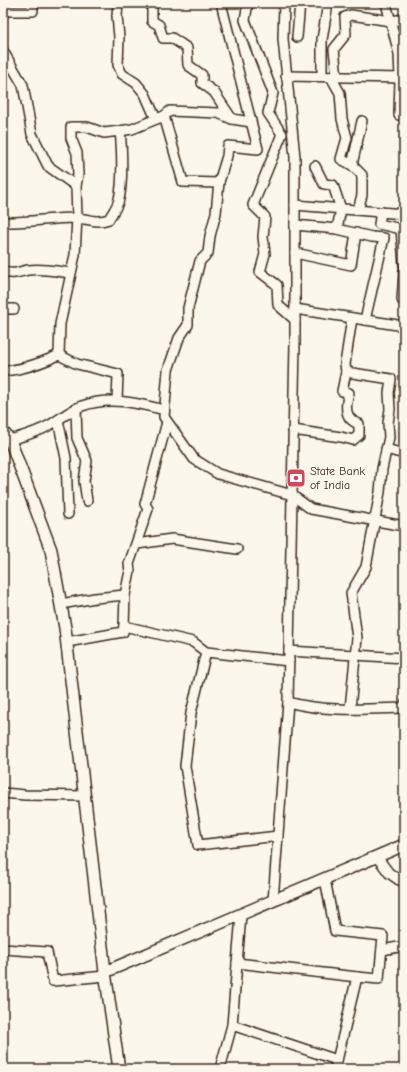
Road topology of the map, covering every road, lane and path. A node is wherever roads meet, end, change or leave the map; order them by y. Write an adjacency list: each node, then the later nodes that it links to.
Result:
1 (32, 3): 10 (street)
2 (118, 3): 20 (street)
3 (152, 3): 21 (street)
4 (221, 3): 23 (street)
5 (248, 3): 49 (street)
6 (284, 3): 16 (street)
7 (300, 3): 13 (street)
8 (328, 3): 17 (street)
9 (386, 3): 12 (street)
10 (3, 11)
11 (404, 19): 12 (street)
12 (391, 21): 15 (street); 17 (street)
13 (297, 37)
14 (3, 51): 28 (street)
15 (402, 52): 18 (street)
16 (286, 76): 17 (street); 29 (street)
17 (330, 77): 18 (street); 25 (street)
18 (402, 78): 19 (street)
19 (404, 116)
20 (160, 117): 21 (street); 24 (street); 27 (street)
21 (232, 119): 23 (street)
22 (362, 121): 25 (street)
23 (251, 122): 27 (street)
24 (120, 131): 28 (street); 34 (street)
25 (352, 165): 31 (street)
26 (315, 166): 30 (street)
27 (219, 184): 57 (street)
28 (76, 186): 34 (street)
29 (295, 205): 30 (street); 36 (street)
30 (341, 209): 31 (street); 37 (street)
31 (358, 210): 32 (street)
32 (381, 212): 33 (street); 40 (street)
33 (404, 214)
34 (77, 218): 35 (street); 43 (street)
35 (3, 222)
36 (295, 225): 37 (street); 39 (street)
37 (338, 229): 38 (street)
38 (356, 233): 39 (street); 50 (street)
39 (295, 254): 47 (street)
40 (404, 264)
41 (3, 272): 43 (street)
42 (404, 272): 44 (street)
43 (70, 273): 52 (street)
44 (404, 302)
45 (3, 309): 46 (street)
46 (14, 309)
47 (295, 309): 48 (street); 49 (street)
48 (352, 318): 50 (street); 54 (street)
49 (295, 320): 60 (street)
50 (365, 320): 51 (street)
51 (404, 326)
52 (59, 355): 53 (street); 55 (street)
53 (3, 372)
54 (346, 372): 60 (street); 62 (street)
55 (117, 401): 56 (street); 57 (street)
56 (76, 410): 58 (street); 65 (street)
57 (164, 410): 59 (street)
58 (58, 420): 61 (street); 66 (street)
59 (167, 422): 64 (street); 69 (street)
60 (293, 430): 64 (street)
61 (6, 436): 72 (main road)
62 (386, 449): 63 (street); 67 (street)
63 (404, 454)
64 (292, 495): 67 (street); 75 (street)
65 (87, 501)
66 (68, 514)
67 (375, 521): 68 (street); 77 (street)
68 (404, 526)
69 (137, 544): 70 (street); 71 (street)
70 (237, 548)
71 (125, 595): 72 (street); 73 (street)
72 (61, 604): 74 (main road)
73 (124, 626): 74 (street); 76 (street)
74 (67, 642): 84 (main road)
75 (289, 651): 77 (street); 79 (street)
76 (206, 652): 79 (street); 85 (street)
77 (355, 654): 78 (street); 82 (street)
78 (404, 658)
79 (289, 661): 80 (street)
80 (288, 702): 82 (street); 85 (street)
81 (404, 705): 82 (street)
82 (350, 709)
83 (3, 793): 84 (street)
84 (85, 796): 96 (main road)
85 (278, 836): 90 (street)
86 (404, 845): 87 (main road)
87 (377, 857): 88 (main road); 89 (street)
88 (325, 879): 90 (main road); 94 (street)
89 (399, 880)
90 (273, 901): 91 (main road)
91 (241, 915): 95 (street); 96 (main road)
92 (404, 946): 94 (street)
93 (3, 949): 96 (street)
94 (382, 950): 97 (street)
95 (237, 963): 97 (street); 98 (street)
96 (105, 974): 100 (main road)
97 (357, 977): 99 (street)
98 (232, 1025): 99 (street); 101 (street)
99 (336, 1065)
100 (119, 1069)
101 (220, 1069)

